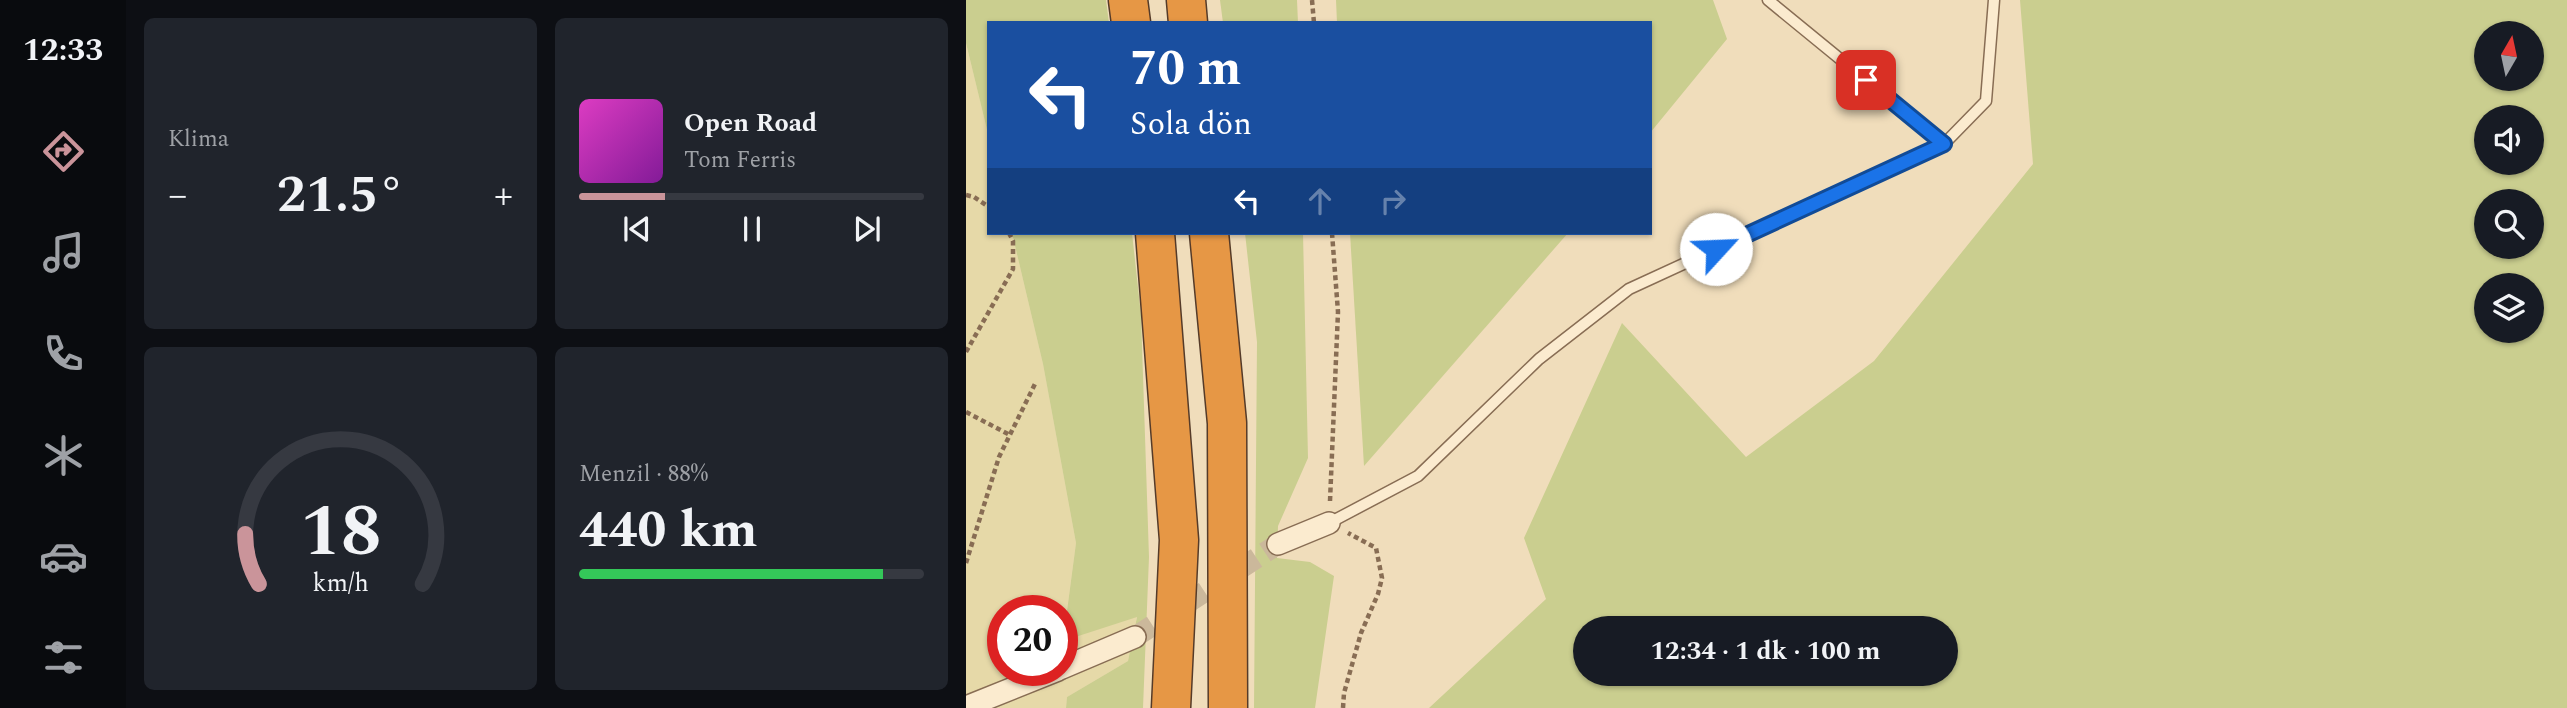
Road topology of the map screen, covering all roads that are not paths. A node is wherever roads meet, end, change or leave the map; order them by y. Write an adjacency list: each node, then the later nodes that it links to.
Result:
1 (1128, 0): 6 (highway)
2 (1135, 0): 7 (highway)
3 (1186, 0): 8 (highway)
4 (1768, 0): 9 (lane)
5 (1994, 0): 9 (lane)
6 (1131, 21)
7 (1137, 21)
8 (1188, 21)
9 (1944, 144): 12 (lane)
10 (1155, 235): 18 (highway)
11 (1209, 235): 19 (highway)
12 (1329, 523): 13 (street)
13 (1278, 544)
14 (1135, 637): 15 (street)
15 (1078, 661)
16 (1018, 686): 17 (street)
17 (966, 707)
18 (1171, 708)
19 (1228, 708)

